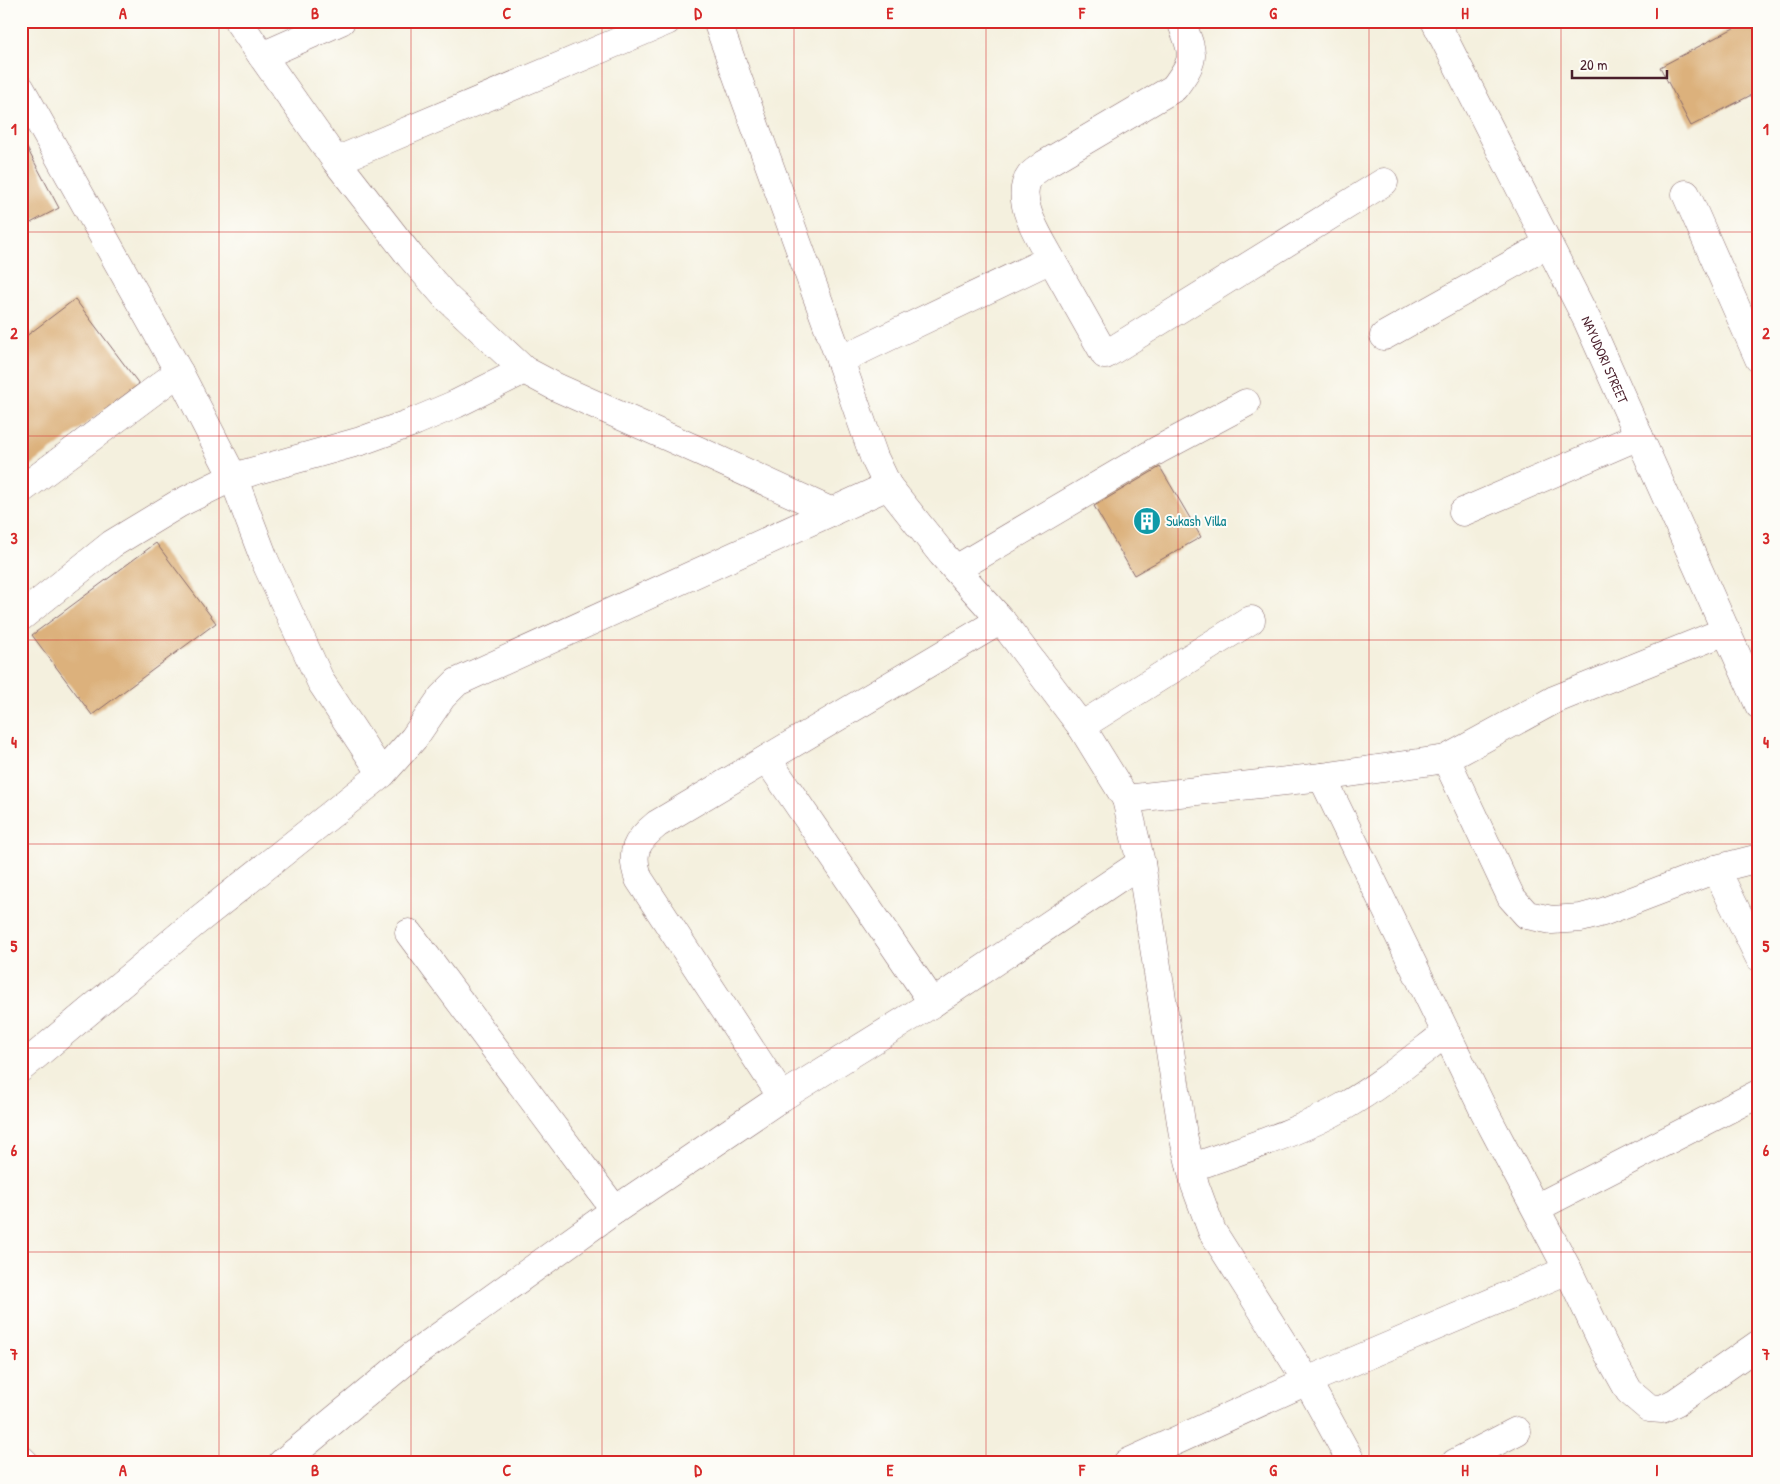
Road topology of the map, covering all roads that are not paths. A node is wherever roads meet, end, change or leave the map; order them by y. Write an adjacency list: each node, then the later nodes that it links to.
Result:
1 (238, 21): 7 (street)
2 (341, 21): 7 (street)
3 (668, 21): 9 (street)
4 (717, 21): 16 (street)
5 (1181, 21): 13 (street)
6 (1435, 21): 12 (street, NAYUDORI STREET)
7 (262, 56): 9 (street)
8 (21, 89): 18 (street)
9 (336, 161): 17 (street)
10 (1384, 182): 13 (street)
11 (1686, 194): 15 (street)
12 (1548, 244): 14 (street); 20 (street, NAYUDORI STREET)
13 (1051, 258): 16 (street)
14 (1384, 336)
15 (1759, 359)
16 (840, 360): 22 (street)
17 (524, 370): 21 (street); 24 (street)
18 (179, 372): 21 (street); 23 (street)
19 (1246, 403): 26 (street)
20 (1639, 436): 25 (street); 30 (street, NAYUDORI STREET)
21 (233, 477): 27 (street); 35 (street)
22 (888, 486): 24 (street); 26 (street)
23 (21, 490)
24 (832, 512): 35 (street)
25 (1463, 512)
26 (956, 569): 28 (street)
27 (21, 617)
28 (1001, 620): 32 (street); 33 (street)
29 (1252, 620): 32 (street)
30 (1726, 631): 31 (street, NAYUDORI STREET); 34 (street)
31 (1759, 705)
32 (1081, 726): 37 (street)
33 (767, 759): 43 (street); 47 (street)
34 (1446, 759): 36 (street); 40 (street)
35 (382, 774): 45 (street)
36 (1322, 777): 37 (street); 44 (street)
37 (1126, 799): 39 (street)
38 (1759, 858): 40 (street)
39 (1141, 863): 43 (street); 48 (street)
40 (1716, 869): 42 (street)
41 (409, 933): 50 (street)
42 (1759, 957)
43 (933, 1003): 47 (street)
44 (1446, 1033): 48 (street); 49 (street)
45 (21, 1068)
46 (1758, 1094): 49 (street)
47 (782, 1097): 50 (street)
48 (1191, 1168): 53 (street)
49 (1536, 1208): 51 (street)
50 (615, 1210): 57 (street)
51 (1568, 1270): 52 (street); 53 (street)
52 (1759, 1344)
53 (1307, 1381): 58 (street); 59 (street)
54 (1517, 1432): 60 (street)
55 (21, 1460): 56 (street)
56 (25, 1463)
57 (282, 1463)
58 (1128, 1463)
59 (1352, 1463)
60 (1455, 1463)

